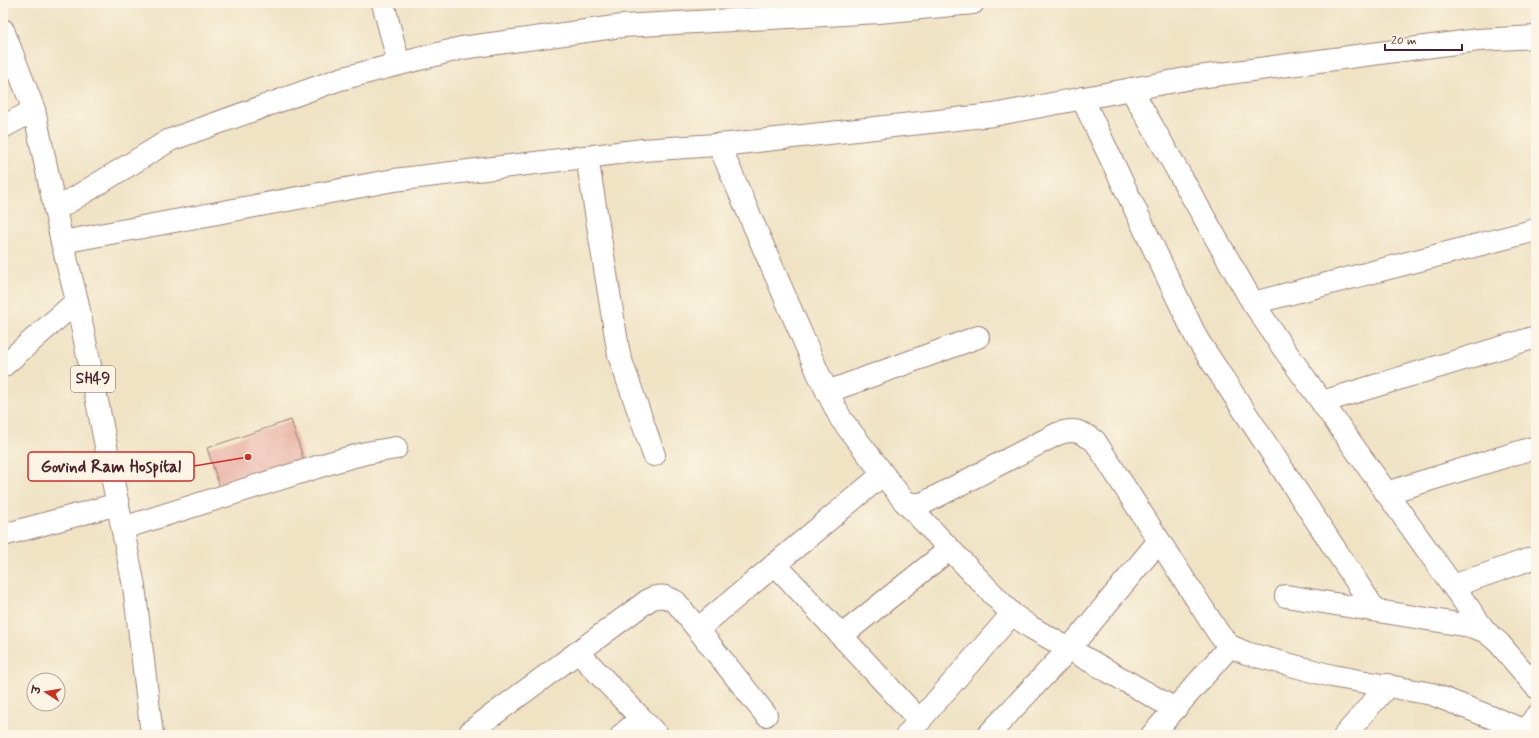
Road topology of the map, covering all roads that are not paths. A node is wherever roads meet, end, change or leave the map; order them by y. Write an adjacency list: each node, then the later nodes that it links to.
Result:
1 (383, 3): 7 (street)
2 (973, 3): 3 (street)
3 (917, 6): 4 (street)
4 (810, 9): 7 (street)
5 (3, 30): 10 (street, SH49)
6 (1536, 37): 8 (street)
7 (399, 64): 14 (street)
8 (1131, 89): 9 (street); 18 (street)
9 (1082, 98): 12 (street); 39 (street)
10 (34, 110): 11 (street); 14 (street, SH49)
11 (3, 127)
12 (719, 145): 13 (street); 22 (street)
13 (587, 156): 16 (street); 26 (street)
14 (55, 210): 16 (street, SH49)
15 (1536, 230): 18 (street)
16 (62, 242): 17 (street, SH49)
17 (77, 301): 21 (street); 30 (street, SH49)
18 (1253, 303): 23 (street)
19 (978, 337): 22 (street)
20 (1536, 337): 23 (street)
21 (3, 366)
22 (827, 392): 27 (street)
23 (1322, 402): 28 (street)
24 (1536, 447): 28 (street)
25 (396, 448): 31 (street)
26 (654, 455)
27 (882, 474): 29 (street); 36 (street)
28 (1386, 493): 37 (street)
29 (904, 501): 33 (street); 34 (street)
30 (118, 504): 31 (street, SH49); 32 (street)
31 (123, 528): 55 (street, SH49)
32 (3, 535)
33 (1159, 541): 44 (street); 45 (street)
34 (950, 549): 40 (street); 43 (street)
35 (1536, 557): 37 (street)
36 (775, 564): 41 (street); 43 (street)
37 (1453, 586): 42 (street)
38 (1286, 596): 39 (street)
39 (1375, 610): 42 (street)
40 (1012, 614): 45 (street); 53 (street)
41 (699, 628): 46 (street); 50 (street)
42 (1485, 632): 48 (street)
43 (841, 636): 53 (street)
44 (1230, 646): 47 (street); 49 (street)
45 (1069, 649): 49 (street); 58 (street)
46 (578, 652): 51 (street); 54 (street)
47 (1388, 685): 52 (street); 60 (street)
48 (1536, 687)
49 (1175, 709): 59 (street)
50 (766, 715)
51 (641, 718): 56 (street); 57 (street)
52 (1528, 727)
53 (913, 728)
54 (470, 731)
55 (152, 735)
56 (622, 735)
57 (657, 735)
58 (988, 735)
59 (1152, 735)
60 (1345, 735)

